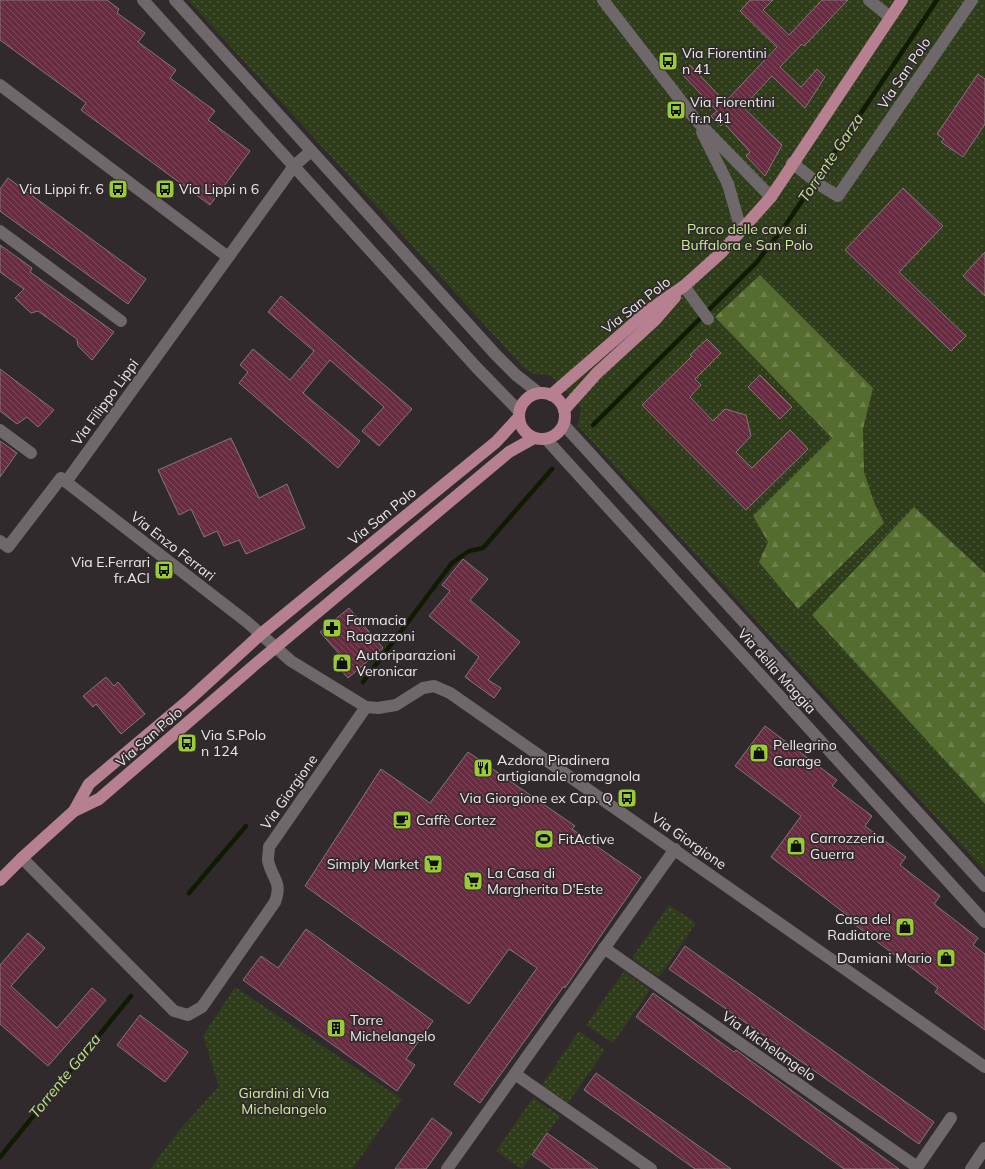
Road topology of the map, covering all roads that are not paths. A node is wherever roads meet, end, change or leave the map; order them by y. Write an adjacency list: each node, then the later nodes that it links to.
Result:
1 (143, 0): 12 (street)
2 (175, 0): 10 (street)
3 (603, 0): 9 (street)
4 (869, 0): 7 (street)
5 (902, 0): 7 (main road, Via San Polo)
6 (972, 0): 11 (street, Via San Polo)
7 (890, 17): 11 (main road, Via San Polo)
8 (0, 85): 16 (street)
9 (695, 119): 13 (street); 14 (street)
10 (311, 151): 12 (street, Via Filippo Lippi); 20 (street)
11 (792, 163): 13 (main road, Via San Polo)
12 (294, 166): 16 (street, Via Filippo Lippi); 22 (street)
13 (771, 196): 14 (main road, Via San Polo)
14 (741, 230): 17 (main road, Via San Polo)
15 (0, 231): 19 (street)
16 (228, 256): 28 (street, Via Filippo Lippi)
17 (684, 286): 18 (street); 20 (main road, Via San Polo); 21 (main road, Via San Polo)
18 (708, 319)
19 (122, 321)
20 (545, 394): 21 (main road); 22 (main road, Via San Polo)
21 (564, 410): 23 (main road)
22 (519, 414): 25 (main road); 30 (main road, Via San Polo)
23 (564, 425): 26 (main road); 37 (street, Via della Maggia)
24 (0, 430): 27 (street)
25 (534, 438): 26 (main road); 31 (main road, Via San Polo)
26 (546, 439): 38 (street, Via della Maggia)
27 (31, 453)
28 (66, 482): 29 (street, Via Filippo Lippi); 30 (street, Via Enzo Ferrari)
29 (0, 541)
30 (261, 634): 31 (street); 33 (main road, Via San Polo)
31 (276, 648): 32 (street); 33 (main road, Via San Polo)
32 (366, 707): 34 (street, Via Giorgione); 35 (street, Via Giorgione)
33 (74, 811): 35 (main road, Via San Polo)
34 (675, 849): 39 (street); 40 (street, Via Giorgione)
35 (22, 858): 36 (main road, Via San Polo)
36 (0, 880)
37 (985, 886)
38 (985, 922)
39 (604, 948): 41 (street); 44 (street, Via Michelangelo)
40 (985, 1067)
41 (515, 1074): 45 (street); 46 (street)
42 (951, 1118): 44 (street, Via Michelangelo)
43 (985, 1148): 47 (street)
44 (916, 1168)
45 (447, 1169)
46 (651, 1169)
47 (971, 1169)

